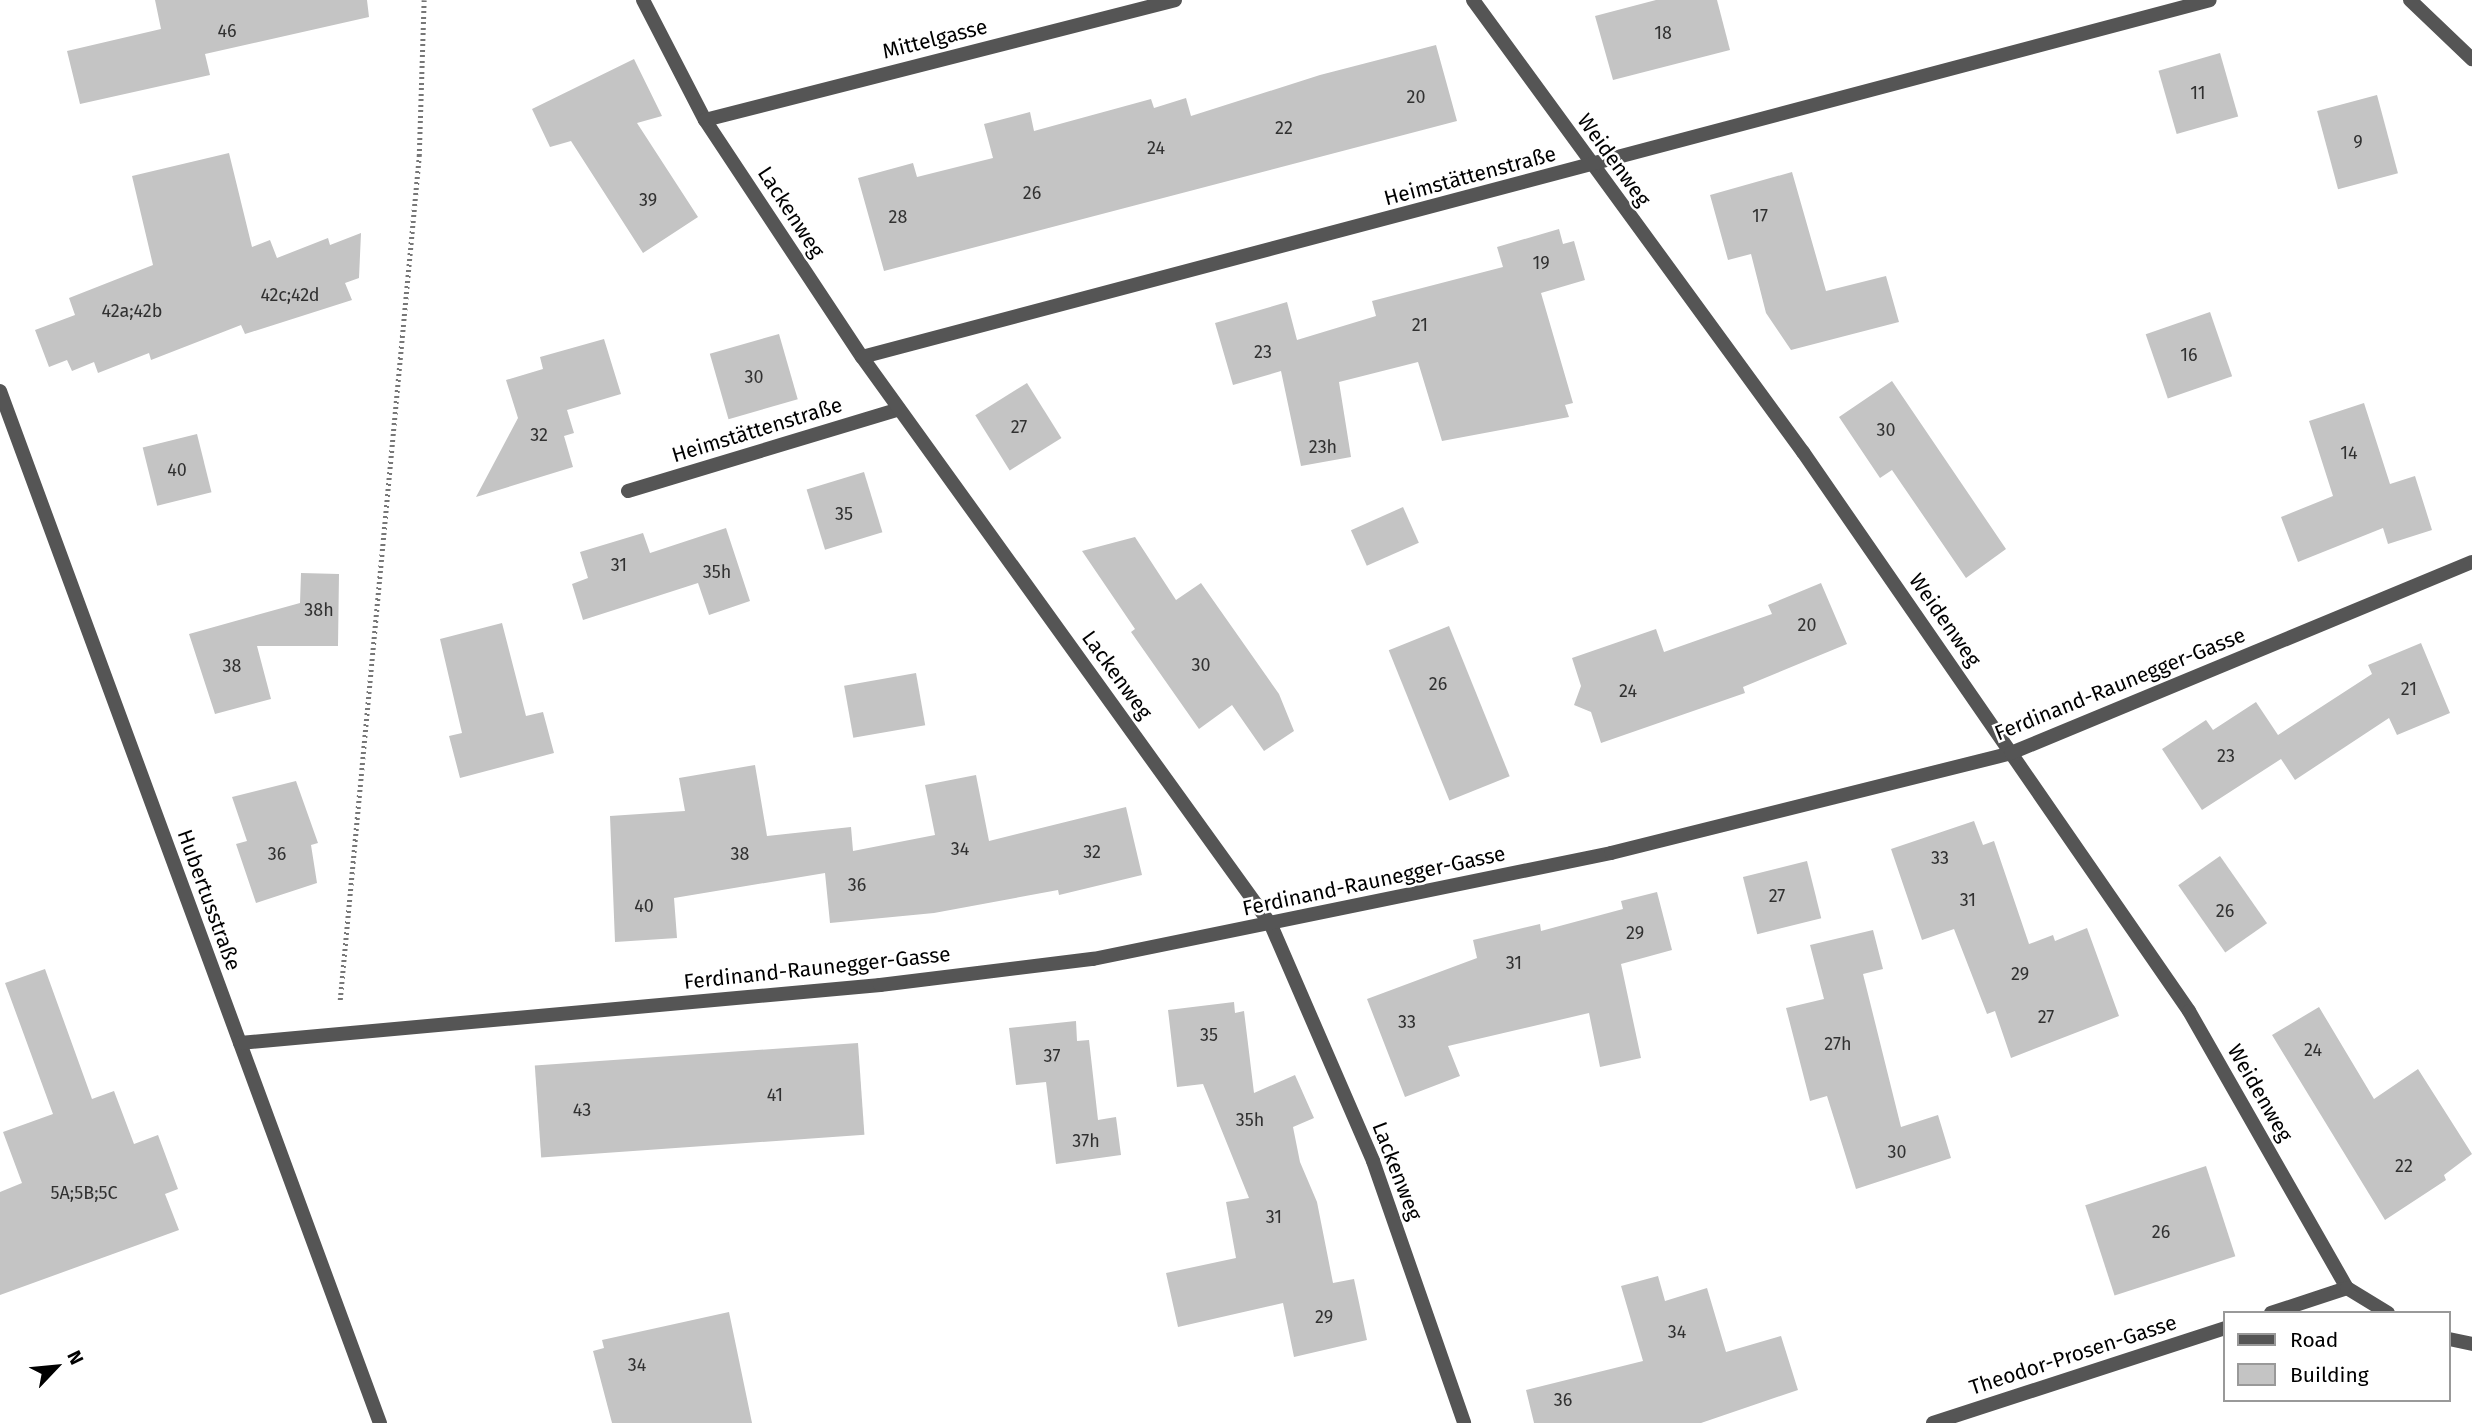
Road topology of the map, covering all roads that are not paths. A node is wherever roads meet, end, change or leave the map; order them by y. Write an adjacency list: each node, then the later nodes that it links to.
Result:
1 (643, 0): 7 (street, Lackenweg)
2 (1175, 0): 7 (street, Mittelgasse)
3 (1473, 0): 8 (street, Weidenweg)
4 (2210, 0): 8 (street, Heimstättenstraße)
5 (2410, 0): 6 (street)
6 (2472, 59)
7 (705, 120): 9 (street, Lackenweg)
8 (1592, 166): 9 (street, Heimstättenstraße); 14 (street, Weidenweg)
9 (862, 358): 11 (street, Lackenweg)
10 (0, 391): 16 (street, Hubertusstraße)
11 (899, 409): 12 (street, Heimstättenstraße); 15 (street, Lackenweg)
12 (628, 491)
13 (2472, 562): 14 (street, Ferdinand-Raunegger-Gasse)
14 (2011, 753): 15 (street, Ferdinand-Raunegger-Gasse); 17 (street, Weidenweg)
15 (1270, 925): 16 (street, Ferdinand-Raunegger-Gasse); 25 (street, Lackenweg)
16 (240, 1043): 24 (street, Hubertusstraße)
17 (2347, 1288): 18 (street); 19 (street)
18 (2277, 1311)
19 (2385, 1311)
20 (2224, 1328): 23 (street, Theodor-Prosen-Gasse)
21 (2451, 1339): 22 (street)
22 (2472, 1344)
23 (1962, 1418): 26 (street, Theodor-Prosen-Gasse)
24 (380, 1423)
25 (1464, 1423)
26 (1933, 1423)

